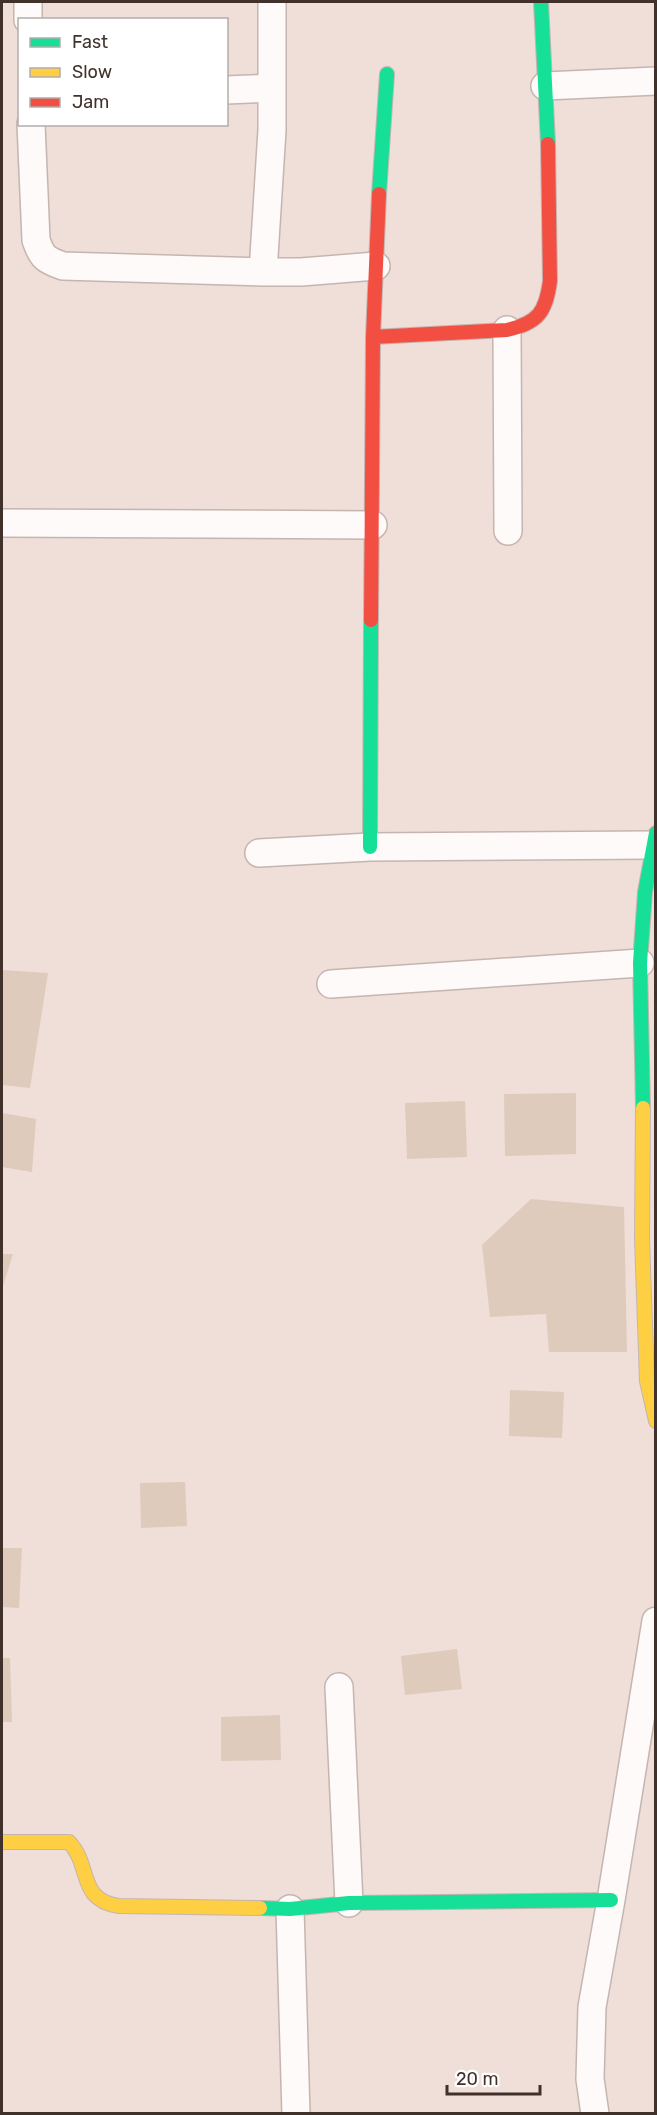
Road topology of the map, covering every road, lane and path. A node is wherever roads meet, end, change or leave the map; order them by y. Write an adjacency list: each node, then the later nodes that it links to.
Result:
1 (28, 2): 4 (street)
2 (272, 2): 8 (street)
3 (541, 2): 7 (street)
4 (28, 18)
5 (387, 74): 11 (street)
6 (656, 81): 7 (street)
7 (546, 86): 13 (street)
8 (272, 88): 9 (street); 12 (street)
9 (228, 90)
10 (31, 126): 12 (street)
11 (376, 266): 12 (street); 14 (street)
12 (263, 272)
13 (507, 330): 14 (street); 17 (street)
14 (373, 338): 16 (street)
15 (2, 523): 16 (street)
16 (373, 525): 19 (street)
17 (508, 531)
18 (654, 839): 19 (street); 21 (street)
19 (370, 847): 20 (street)
20 (259, 853)
21 (640, 963): 22 (street); 23 (street)
22 (331, 984)
23 (656, 1421)
24 (656, 1622): 27 (street)
25 (339, 1687): 28 (street)
26 (2, 1842): 29 (street)
27 (611, 1900): 28 (street); 31 (street)
28 (349, 1903): 29 (street)
29 (290, 1909): 30 (street)
30 (296, 2114)
31 (595, 2114)

